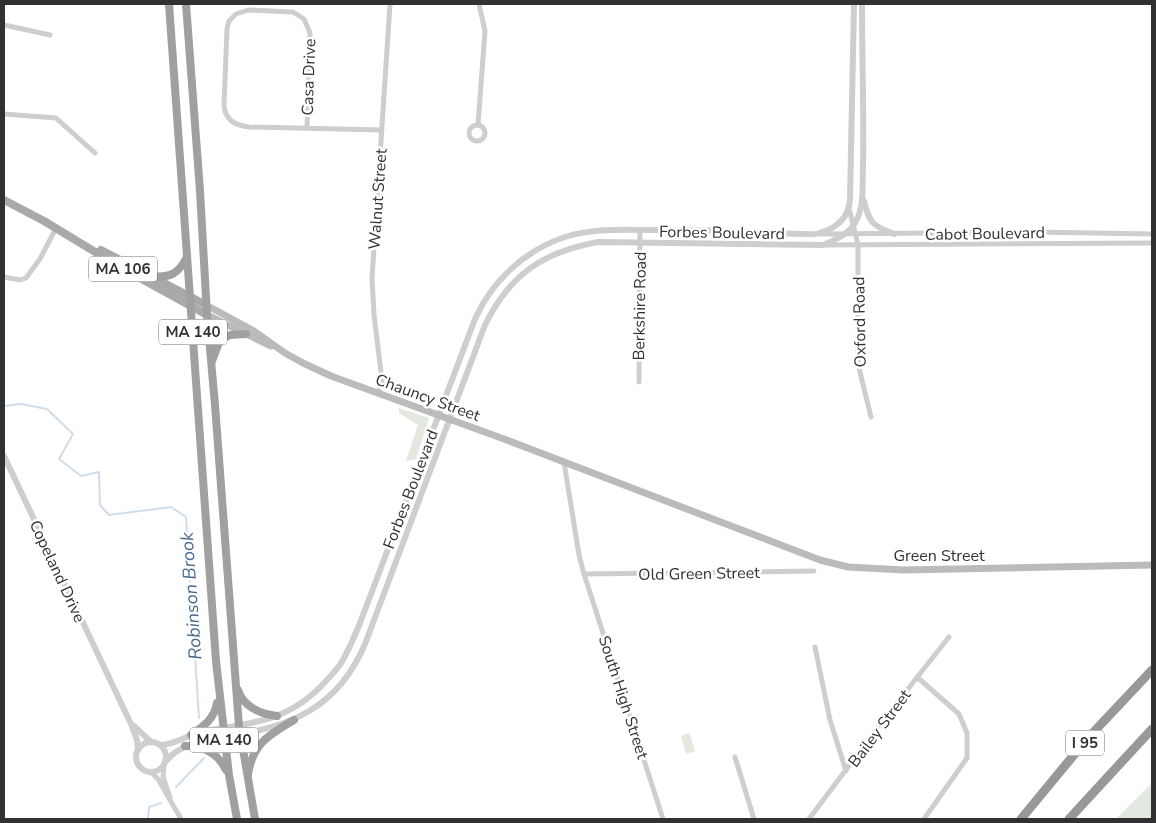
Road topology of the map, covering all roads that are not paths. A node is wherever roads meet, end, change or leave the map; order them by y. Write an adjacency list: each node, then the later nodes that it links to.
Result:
1 (169, 4): 29 (highway, MA 140)
2 (186, 4): 33 (highway, MA 140)
3 (390, 4): 12 (street, Walnut Street)
4 (479, 4): 10 (street)
5 (854, 4): 16 (street)
6 (862, 4): 14 (street)
7 (4, 25): 8 (street)
8 (50, 35)
9 (4, 114): 13 (street)
10 (478, 125)
11 (307, 128): 11 (street, Casa Drive); 12 (street, Casa Drive)
12 (381, 130): 40 (street, Walnut Street)
13 (95, 153)
14 (862, 194): 17 (street); 23 (street)
15 (4, 200): 18 (main road, Chauncy Street / MA 106)
16 (849, 208): 17 (street); 20 (street)
17 (854, 226): 21 (street, Forbes Boulevard); 22 (street, Oxford Road)
18 (56, 228): 30 (main road, Chauncy Street / MA 106); 31 (street); 34 (main road, Chauncy Street / MA 106)
19 (640, 230): 20 (street, Forbes Boulevard); 25 (street, Berkshire Road); 41 (street, Forbes Boulevard)
20 (819, 234): 21 (street, Cabot Boulevard)
21 (844, 234): 22 (street, Cabot Boulevard); 27 (street, Forbes Boulevard)
22 (855, 234): 23 (street, Cabot Boulevard); 28 (street, Oxford Road)
23 (894, 234): 24 (street, Cabot Boulevard)
24 (1152, 234)
25 (640, 242): 27 (street, Forbes Boulevard); 39 (street, Berkshire Road); 43 (street, Forbes Boulevard)
26 (1152, 243): 28 (street, Cabot Boulevard)
27 (823, 245): 28 (street, Cabot Boulevard)
28 (858, 245): 42 (street, Oxford Road)
29 (187, 257): 30 (highway); 32 (highway, MA 140)
30 (151, 276): 32 (main road, Chauncy Street / MA 106)
31 (4, 277)
32 (190, 297): 33 (main road, Chauncy Street / MA 106); 34 (highway, MA 140)
33 (206, 304): 35 (highway, MA 140); 37 (main road, Chauncy Street / MA 106)
34 (191, 306): 35 (main road, Chauncy Street / MA 106); 55 (highway, MA 140)
35 (206, 315): 36 (main road, Chauncy Street / MA 106); 38 (highway, MA 140)
36 (246, 334): 37 (main road, Chauncy Street / MA 106); 38 (highway)
37 (285, 353): 40 (main road, Chauncy Street / MA 106)
38 (211, 365): 54 (highway, MA 140)
39 (639, 382)
40 (378, 393): 41 (main road, Chauncy Street / MA 106)
41 (438, 415): 43 (main road, Chauncy Street / MA 106); 56 (street, Forbes Boulevard)
42 (871, 417)
43 (449, 418): 45 (main road, Chauncy Street / MA 106); 57 (street, Forbes Boulevard)
44 (4, 456): 58 (street, Copeland Drive)
45 (564, 462): 46 (main road, Chauncy Street / MA 106); 49 (street)
46 (732, 527): 47 (main road, Green Street / MA 106)
47 (1152, 565)
48 (814, 570): 49 (street, Old Green Street)
49 (584, 574): 79 (street, South High Street)
50 (949, 637): 53 (street, Bailey Street)
51 (815, 647): 71 (street)
52 (1152, 670): 83 (highway, I 95)
53 (918, 677): 71 (street, Bailey Street); 82 (street)
54 (236, 681): 56 (highway); 59 (highway, MA 140)
55 (219, 694): 60 (highway, MA 140); 62 (highway)
56 (277, 716): 59 (street, Forbes Boulevard)
57 (294, 720): 63 (street, Forbes Boulevard); 74 (highway)
58 (131, 724): 65 (street); 68 (street)
59 (239, 726): 60 (street, Forbes Boulevard); 63 (highway, MA 140)
60 (223, 729): 62 (street, Forbes Boulevard); 64 (highway, MA 140)
61 (1152, 729): 84 (highway, I 95)
62 (191, 735): 66 (street, Forbes Boulevard)
63 (240, 735): 64 (street, Forbes Boulevard); 74 (highway, MA 140)
64 (224, 738): 67 (street, Forbes Boulevard); 73 (highway, MA 140)
65 (151, 742): 66 (street); 68 (street)
66 (160, 744): 70 (street)
67 (186, 746): 70 (street, Forbes Boulevard); 73 (highway)
68 (138, 750): 72 (street)
69 (734, 757): 80 (street)
70 (165, 763): 72 (street); 75 (street)
71 (846, 771): 81 (street, Bailey Street)
72 (151, 772): 75 (street)
73 (229, 776): 77 (highway, MA 140)
74 (248, 778): 78 (highway, MA 140)
75 (170, 800): 76 (street)
76 (181, 819)
77 (237, 819)
78 (255, 819)
79 (663, 819)
80 (754, 819)
81 (809, 819)
82 (924, 819)
83 (1021, 819)
84 (1069, 819)

